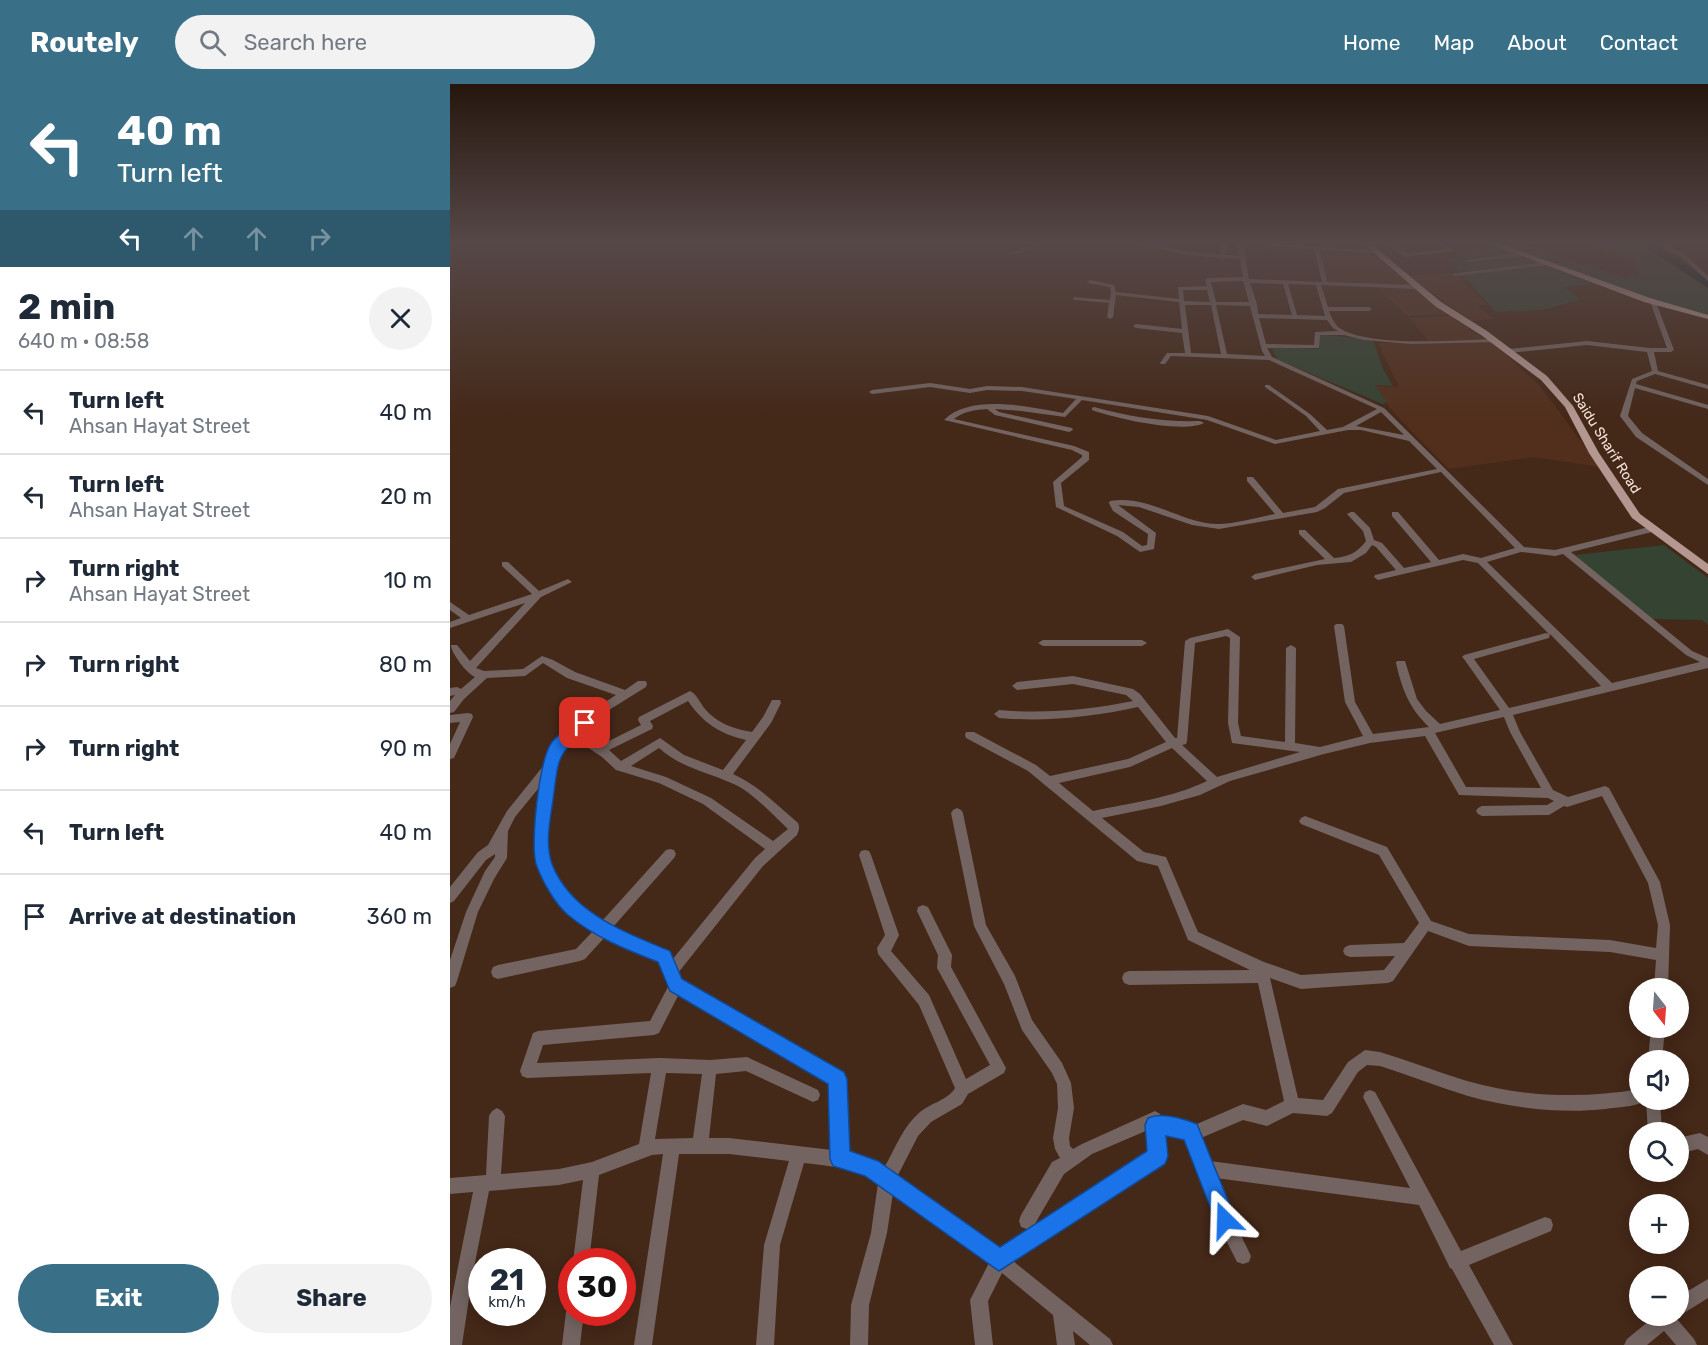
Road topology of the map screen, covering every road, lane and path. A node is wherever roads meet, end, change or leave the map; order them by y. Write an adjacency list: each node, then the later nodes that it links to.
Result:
1 (1112, 302): 13 (street)
2 (1181, 302): 18 (street)
3 (1194, 303): 8 (street)
4 (1291, 303): 14 (street)
5 (1326, 303): 10 (street)
6 (1440, 303): 20 (main road, Saidu Sharif Road)
7 (1657, 303): 15 (main road); 22 (street)
8 (1212, 304): 9 (street); 25 (street)
9 (1254, 304): 12 (street)
10 (1327, 309): 11 (street); 16 (street)
11 (1369, 309)
12 (1257, 316): 14 (street); 21 (street)
13 (1110, 317)
14 (1296, 317): 16 (street)
15 (1708, 317)
16 (1329, 318): 19 (street)
17 (1136, 326): 18 (street)
18 (1185, 331): 24 (street)
19 (1343, 333): 20 (street); 21 (street)
20 (1495, 341): 23 (main road, Saidu Sharif Road)
21 (1264, 346): 26 (street)
22 (1650, 350): 23 (street); 28 (street)
23 (1508, 351): 49 (main road, Saidu Sharif Road)
24 (1188, 353): 25 (street); 27 (street)
25 (1224, 354): 26 (street)
26 (1270, 358): 37 (street)
27 (1163, 363)
28 (1655, 372): 29 (street); 31 (street)
29 (1633, 385): 34 (street); 45 (street)
30 (1267, 386): 41 (street)
31 (1708, 387)
32 (872, 392): 33 (street)
33 (1081, 398): 35 (street); 38 (street)
34 (1708, 407)
35 (990, 408): 40 (street); 48 (street)
36 (1094, 409): 38 (street)
37 (1382, 409): 39 (street); 42 (street)
38 (1218, 422): 41 (street)
39 (1345, 429): 41 (street); 42 (street)
40 (1069, 430)
41 (1325, 432)
42 (1413, 439): 43 (street)
43 (1441, 470): 48 (street); 52 (street)
44 (1250, 479): 48 (street)
45 (1708, 483)
46 (1351, 514): 51 (street)
47 (1395, 514): 57 (street)
48 (1281, 516)
49 (1653, 529): 53 (street); 58 (main road, Saidu Sharif Road)
50 (1302, 532): 54 (street)
51 (1370, 541): 54 (street); 59 (street)
52 (1521, 549): 53 (street); 55 (street)
53 (1565, 551): 74 (street)
54 (1332, 561): 60 (street)
55 (1481, 561): 57 (street); 79 (street)
56 (505, 564): 63 (street)
57 (1438, 564): 59 (street)
58 (1708, 570)
59 (1403, 572): 61 (street)
60 (1255, 577)
61 (1378, 577)
62 (568, 582): 63 (street)
63 (538, 595): 65 (street); 75 (street)
64 (450, 604): 65 (street)
65 (468, 619): 66 (street)
66 (450, 624)
67 (1339, 626): 93 (street)
68 (1546, 636): 86 (street)
69 (1043, 643): 70 (street)
70 (1142, 643)
71 (454, 647): 75 (street)
72 (1292, 648): 95 (street)
73 (1401, 663): 89 (street)
74 (1708, 663): 79 (street)
75 (470, 668): 76 (street)
76 (484, 675): 81 (street); 82 (street)
77 (642, 684): 81 (street)
78 (1017, 686): 84 (street)
79 (1609, 687): 86 (street)
80 (450, 692): 82 (street)
81 (626, 694): 90 (street)
82 (462, 695): 85 (street)
83 (776, 703): 92 (street)
84 (1141, 703): 87 (street); 94 (street)
85 (450, 709)
86 (1508, 712): 89 (street); 104 (street)
87 (999, 714)
88 (450, 719): 98 (street)
89 (1433, 730): 93 (street); 104 (street)
90 (573, 732): 96 (street); 99 (street)
91 (970, 735): 102 (street)
92 (754, 737): 96 (street); 101 (street)
93 (1370, 739): 97 (street)
94 (1173, 743): 95 (street); 102 (street); 103 (street)
95 (1290, 747): 97 (street)
96 (600, 750): 100 (street)
97 (1324, 750): 103 (street)
98 (450, 755)
99 (551, 764): 110 (street); 117 (street)
100 (620, 767): 101 (street); 111 (street)
101 (726, 775): 111 (street)
102 (1048, 781): 108 (street)
103 (1215, 782): 108 (street)
104 (1549, 793): 105 (street)
105 (1562, 801): 106 (street); 120 (street)
106 (1482, 812)
107 (957, 813): 143 (street)
108 (1091, 816): 122 (street)
109 (1305, 821): 116 (street)
110 (502, 831): 114 (street); 126 (street)
111 (773, 848): 123 (street)
112 (670, 854): 117 (street)
113 (865, 855): 129 (street)
114 (450, 897)
115 (923, 911): 129 (street)
116 (1427, 925): 118 (street); 120 (street)
117 (603, 928): 121 (street); 123 (street)
118 (1406, 949): 119 (street); 122 (street)
119 (1350, 951)
120 (1663, 955): 125 (street)
121 (498, 972)
122 (1262, 972): 124 (street); 133 (street)
123 (674, 978): 127 (street); 144 (street)
124 (1129, 978)
125 (1662, 978)
126 (450, 981)
127 (660, 1065): 128 (street); 141 (street)
128 (710, 1067): 130 (street); 139 (street)
129 (963, 1089): 147 (street)
130 (813, 1095)
131 (1370, 1097): 150 (street)
132 (1629, 1098): 133 (street)
133 (1292, 1105): 136 (street)
134 (497, 1116): 148 (street)
135 (1155, 1119): 143 (street)
136 (1190, 1131): 145 (street); 155 (street)
137 (1689, 1144): 140 (street)
138 (672, 1146): 139 (street); 141 (street); 165 (street)
139 (700, 1146): 142 (street)
140 (1708, 1147)
141 (646, 1149): 146 (street)
142 (798, 1156): 144 (street); 166 (street)
143 (1070, 1158): 151 (street)
144 (840, 1159): 147 (street)
145 (1204, 1168): 150 (street); 154 (street)
146 (592, 1170): 148 (street); 153 (street)
147 (887, 1179): 155 (street); 167 (street)
148 (487, 1184): 149 (street); 163 (street)
149 (450, 1186)
150 (1425, 1198): 156 (street)
151 (1027, 1221)
152 (1545, 1225): 156 (street)
153 (583, 1248)
154 (1243, 1256)
155 (999, 1260): 159 (street); 168 (street)
156 (1456, 1262): 171 (street)
157 (1708, 1288): 158 (street)
158 (1689, 1301)
159 (1061, 1312): 169 (street); 170 (street)
160 (573, 1326): 164 (street)
161 (1656, 1326): 172 (street)
162 (1677, 1326): 173 (street)
163 (453, 1345)
164 (571, 1345)
165 (643, 1345)
166 (765, 1345)
167 (859, 1345)
168 (984, 1345)
169 (1066, 1345)
170 (1104, 1345)
171 (1504, 1345)
172 (1634, 1345)
173 (1688, 1345)

